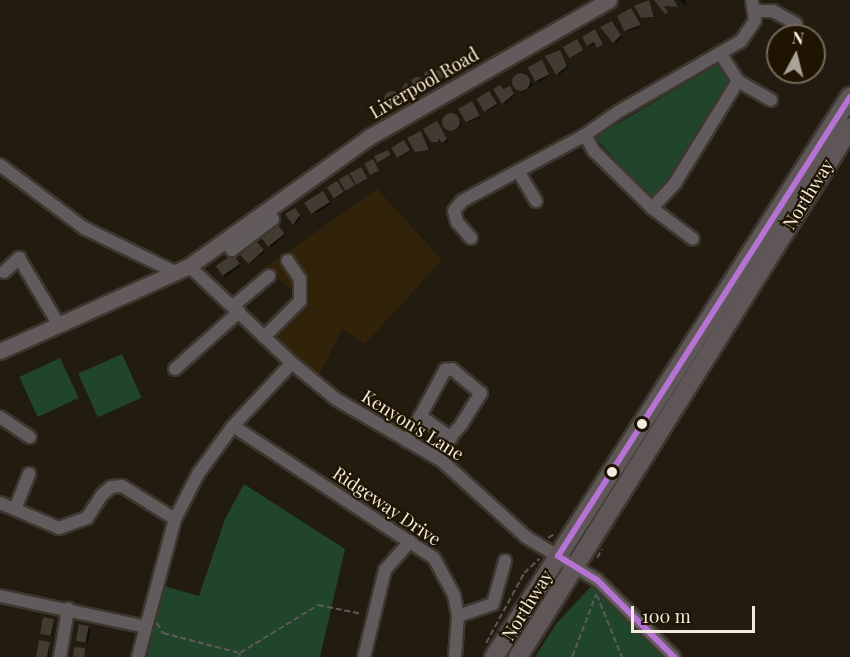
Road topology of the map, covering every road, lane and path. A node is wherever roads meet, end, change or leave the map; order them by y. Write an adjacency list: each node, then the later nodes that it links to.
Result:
1 (609, 0): 17 (main road, Liverpool Road)
2 (754, 5): 3 (street); 4 (street)
3 (796, 24)
4 (720, 53): 5 (street); 9 (street)
5 (738, 81): 7 (street); 13 (street)
6 (850, 97): 39 (highway, Northway)
7 (771, 100)
8 (850, 128): 41 (highway, Northway)
9 (585, 135): 11 (street); 13 (street)
10 (0, 165): 17 (street, Kenyon's Lane)
11 (518, 171): 12 (street); 14 (street)
12 (536, 201)
13 (652, 208): 15 (street)
14 (471, 238)
15 (693, 239)
16 (288, 261): 22 (street)
17 (183, 269): 20 (street, Kenyon's Lane); 21 (main road, Liverpool Road)
18 (4, 272): 21 (street)
19 (269, 276): 20 (street)
20 (236, 309): 22 (street, Kenyon's Lane); 25 (street)
21 (59, 325): 23 (main road, Liverpool Road)
22 (264, 337): 24 (street, Kenyon's Lane)
23 (0, 351)
24 (292, 363): 28 (street); 32 (street, Kenyon's Lane)
25 (175, 369)
26 (420, 416): 31 (street); 31 (street); 32 (street)
27 (4, 419): 29 (street); 30 (street)
28 (233, 426): 37 (street); 38 (street, Ridgeway Drive)
29 (0, 433)
30 (30, 437)
31 (451, 438): 33 (street)
32 (407, 441): 33 (street, Kenyon's Lane)
33 (433, 456): 39 (street, Kenyon's Lane)
34 (29, 474): 36 (street)
35 (0, 503): 36 (street)
36 (15, 509): 37 (street)
37 (175, 519): 45 (street)
38 (410, 541): 46 (street); 47 (street, Ridgeway Drive)
39 (550, 557): 41 (street, Kenyon's Lane); 50 (highway, Northway); 50 (path)
40 (505, 561): 47 (street)
41 (575, 566): 42 (street, Kenyon's Lane); 57 (highway, Northway)
42 (600, 590): 51 (street, Kenyon's Lane); 58 (path); 59 (path)
43 (0, 596): 44 (street)
44 (68, 609): 48 (street); 52 (street)
45 (148, 609): 48 (street); 49 (path)
46 (374, 616): 49 (path); 55 (street)
47 (458, 616): 56 (street, Ridgeway Drive)
48 (146, 627): 53 (street)
49 (240, 652): 54 (path)
50 (489, 652)
51 (669, 655)
52 (60, 657)
53 (138, 657)
54 (240, 657)
55 (364, 657)
56 (455, 657)
57 (518, 657)
58 (572, 657)
59 (622, 657)

